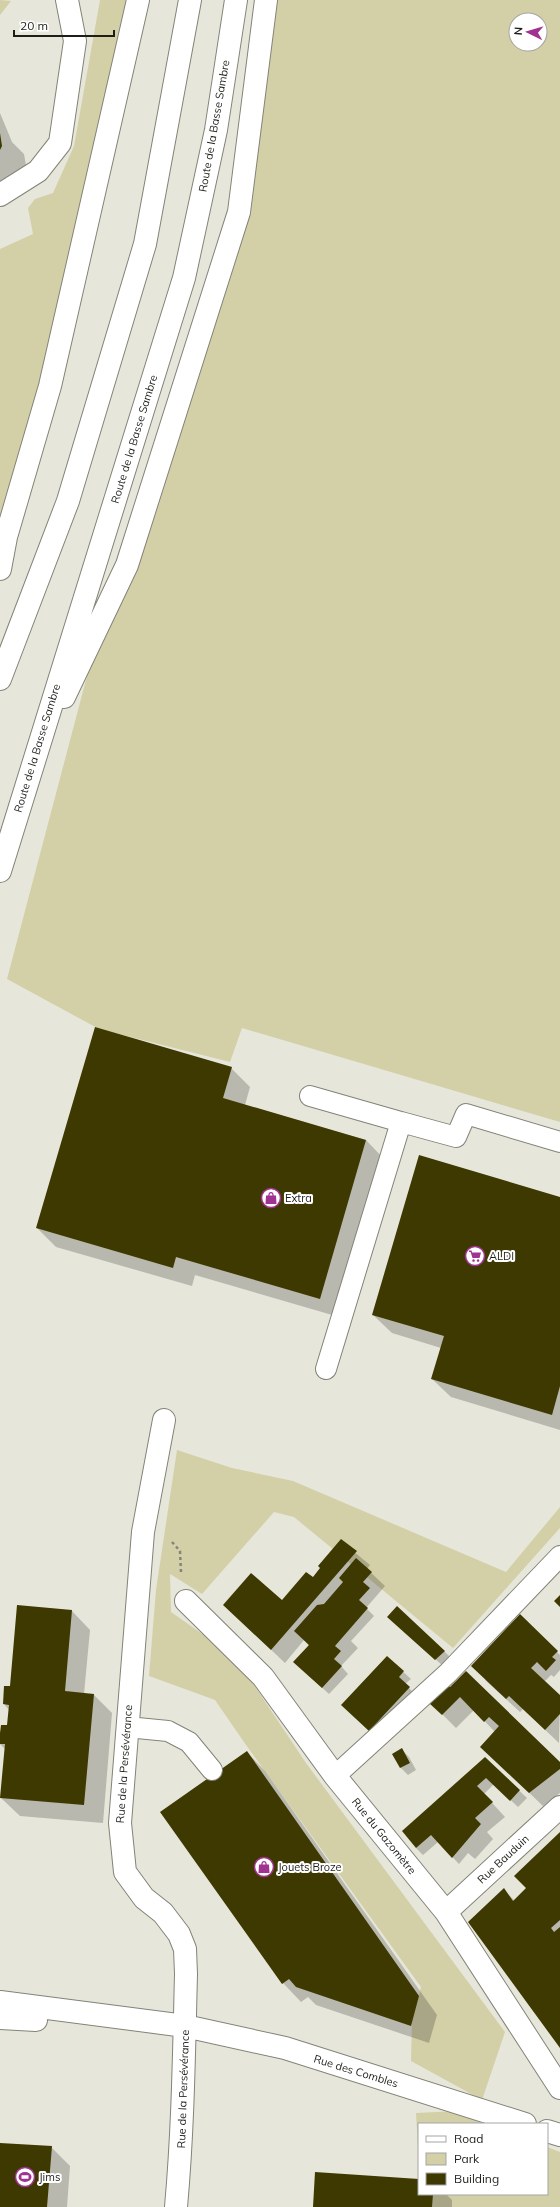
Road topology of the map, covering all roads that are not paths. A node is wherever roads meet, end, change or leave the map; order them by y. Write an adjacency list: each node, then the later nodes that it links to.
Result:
1 (67, 0): 6 (main road)
2 (138, 0): 7 (main road)
3 (190, 0): 8 (main road)
4 (236, 0): 9 (main road, Route de la Basse Sambre)
5 (266, 0): 9 (main road)
6 (0, 195)
7 (0, 569)
8 (0, 679)
9 (30, 771): 10 (main road, Route de la Basse Sambre)
10 (0, 870)
11 (310, 1096): 12 (lane)
12 (401, 1122): 13 (lane); 14 (lane)
13 (560, 1142)
14 (326, 1369)
15 (164, 1420): 18 (main road, Rue de la Persévérance)
16 (560, 1556): 20 (lane)
17 (186, 1601): 20 (main road, Rue du Gazomètre)
18 (127, 1727): 19 (lane); 25 (main road, Rue de la Persévérance)
19 (212, 1770)
20 (335, 1776): 22 (main road, Rue du Gazomètre)
21 (560, 1807): 22 (main road, Rue Bauduin)
22 (446, 1912): 26 (main road, Rue du Gazomètre)
23 (0, 2002): 25 (main road, Rue des Combles)
24 (0, 2018): 25 (main road, Rue des Combles)
25 (185, 2026): 27 (main road, Rue des Combles); 30 (main road, Rue de la Persévérance)
26 (560, 2088)
27 (522, 2123)
28 (548, 2131): 29 (main road)
29 (560, 2135)
30 (176, 2207)

